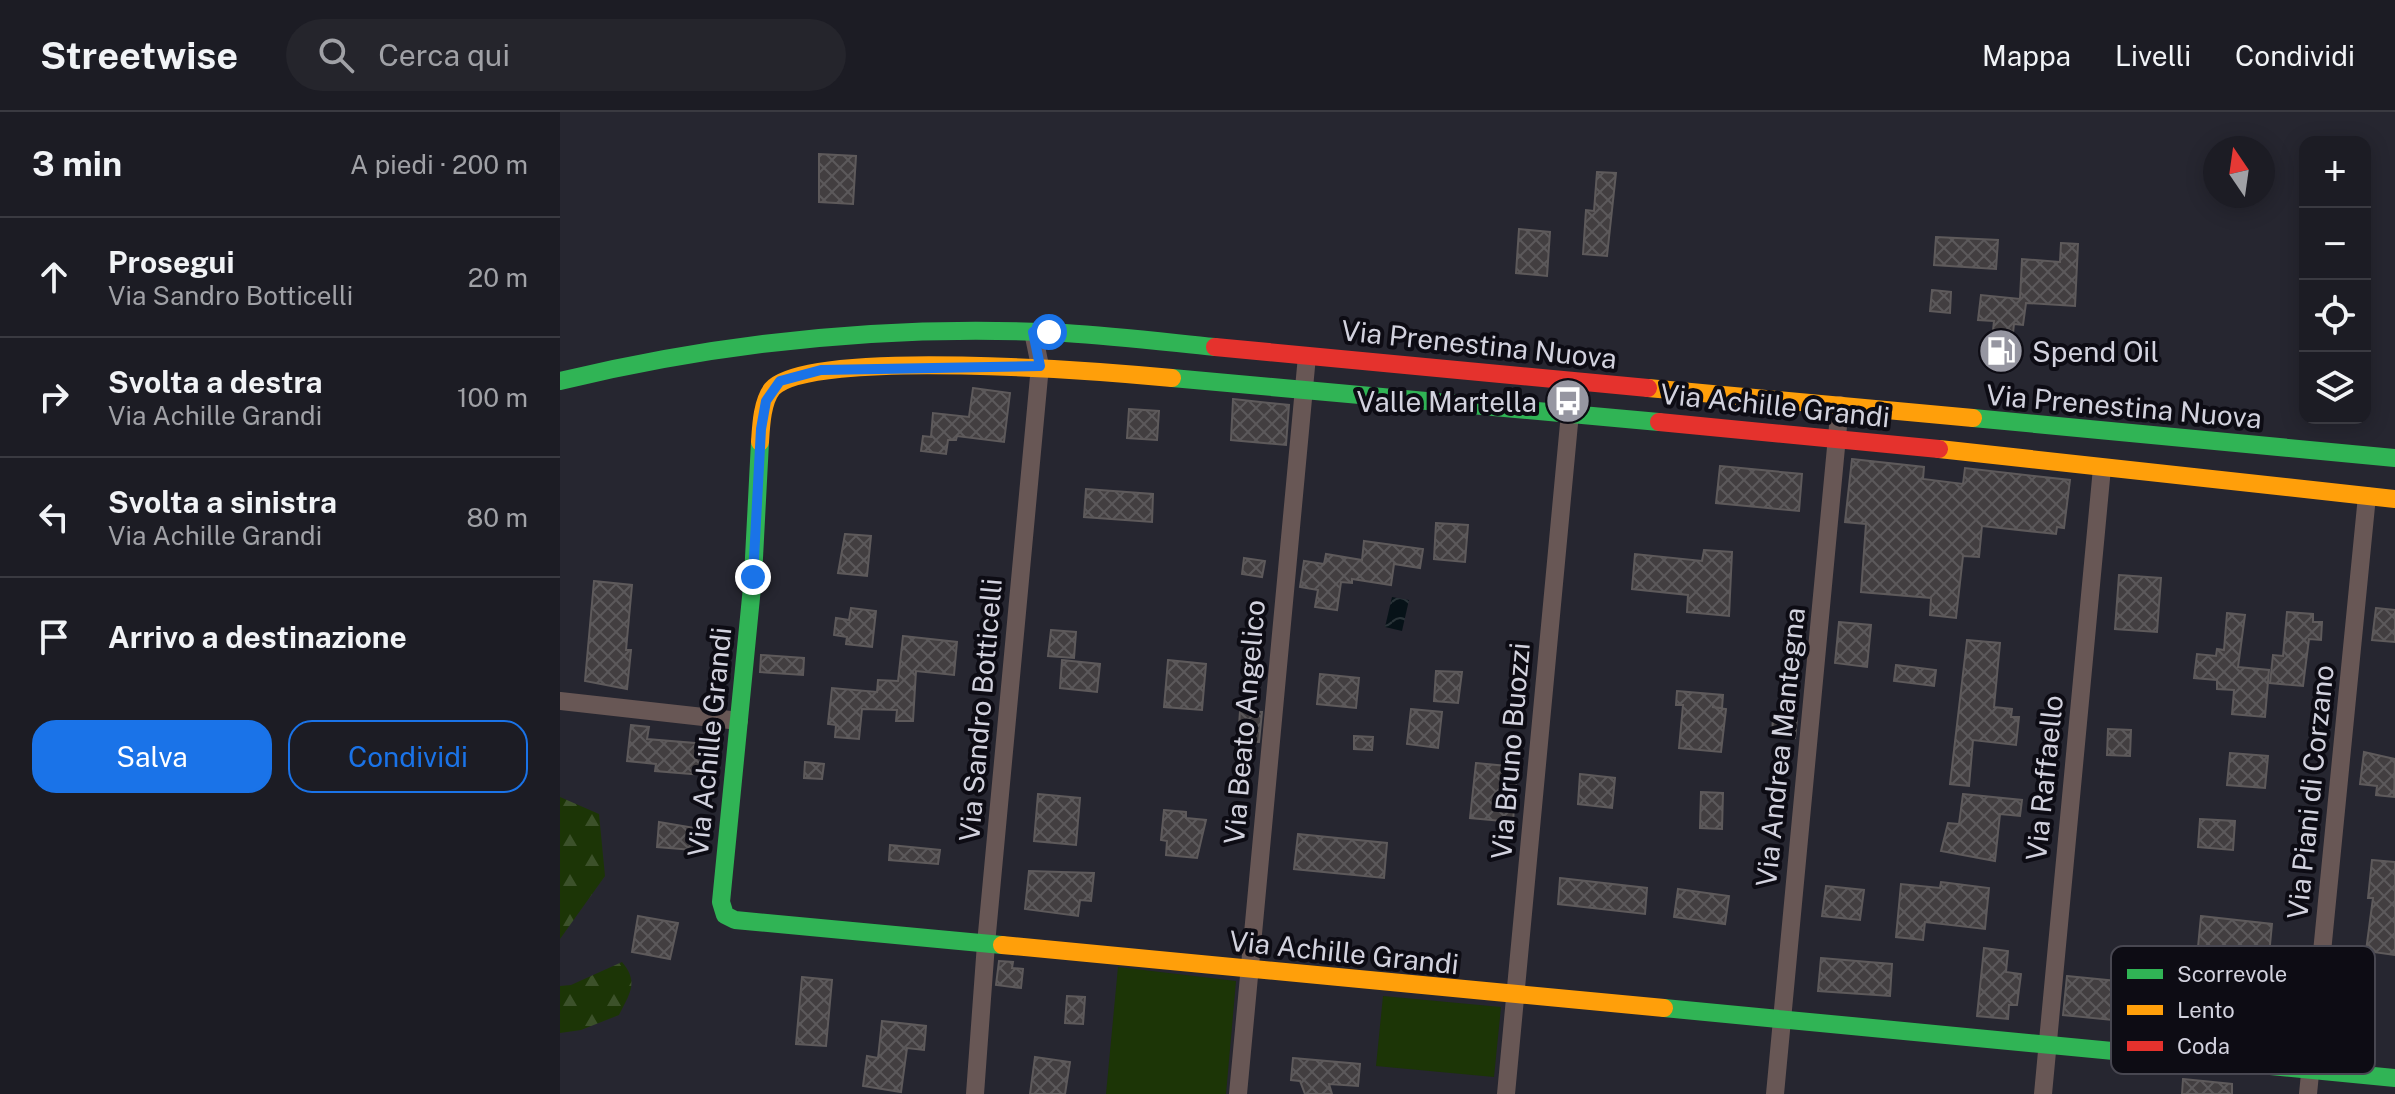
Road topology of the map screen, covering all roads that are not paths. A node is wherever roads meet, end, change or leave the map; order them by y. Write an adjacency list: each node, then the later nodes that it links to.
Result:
1 (1033, 332): 2 (street, Via Prenestina Nuova); 3 (street, Via Sandro Botticelli); 4 (street, Via Prenestina Nuova)
2 (1307, 356): 5 (street, Via Beato Angelico); 6 (street, Via Prenestina Nuova)
3 (1040, 366): 5 (street, Via Achille Grandi); 16 (street, Via Achille Grandi); 17 (street, Via Sandro Botticelli)
4 (560, 381)
5 (1304, 389): 7 (street, Via Achille Grandi); 19 (street, Via Beato Angelico)
6 (1840, 405): 8 (street, Via Prenestina Nuova); 9 (street, Via Andrea Mantegna)
7 (1570, 413): 9 (street, Via Achille Grandi); 20 (street, Via Bruno Buozzi)
8 (2000, 423): 10 (street); 11 (street, Via Prenestina Nuova)
9 (1839, 438): 10 (street, Via Achille Grandi); 21 (street, Via Andrea Mantegna)
10 (1995, 455): 12 (street, Via Achille Grandi)
11 (2395, 458)
12 (2102, 468): 13 (street, Via Achille Grandi); 22 (street, Via Raffaello)
13 (2367, 496): 14 (street, Via Achille Grandi); 18 (street, Via Piani di Corzano)
14 (2395, 499)
15 (560, 701): 16 (street)
16 (739, 721): 17 (street, Via Achille Grandi)
17 (986, 944): 19 (street, Via Achille Grandi); 27 (street, Via Sandro Botticelli)
18 (2323, 946)
19 (1249, 971): 20 (street, Via Achille Grandi); 28 (street, Via Beato Angelico)
20 (1515, 997): 21 (street, Via Achille Grandi); 29 (street, Via Bruno Buozzi)
21 (1781, 1019): 22 (street, Via Achille Grandi); 30 (street, Via Andrea Mantegna)
22 (2046, 1046): 23 (street, Via Achille Grandi); 31 (street, Via Raffaello)
23 (2111, 1052)
24 (2310, 1074): 32 (street, Via Piani di Corzano)
25 (2353, 1074): 26 (street, Via Achille Grandi)
26 (2395, 1078)
27 (975, 1094)
28 (1238, 1094)
29 (1506, 1094)
30 (1775, 1094)
31 (2043, 1094)
32 (2308, 1094)

